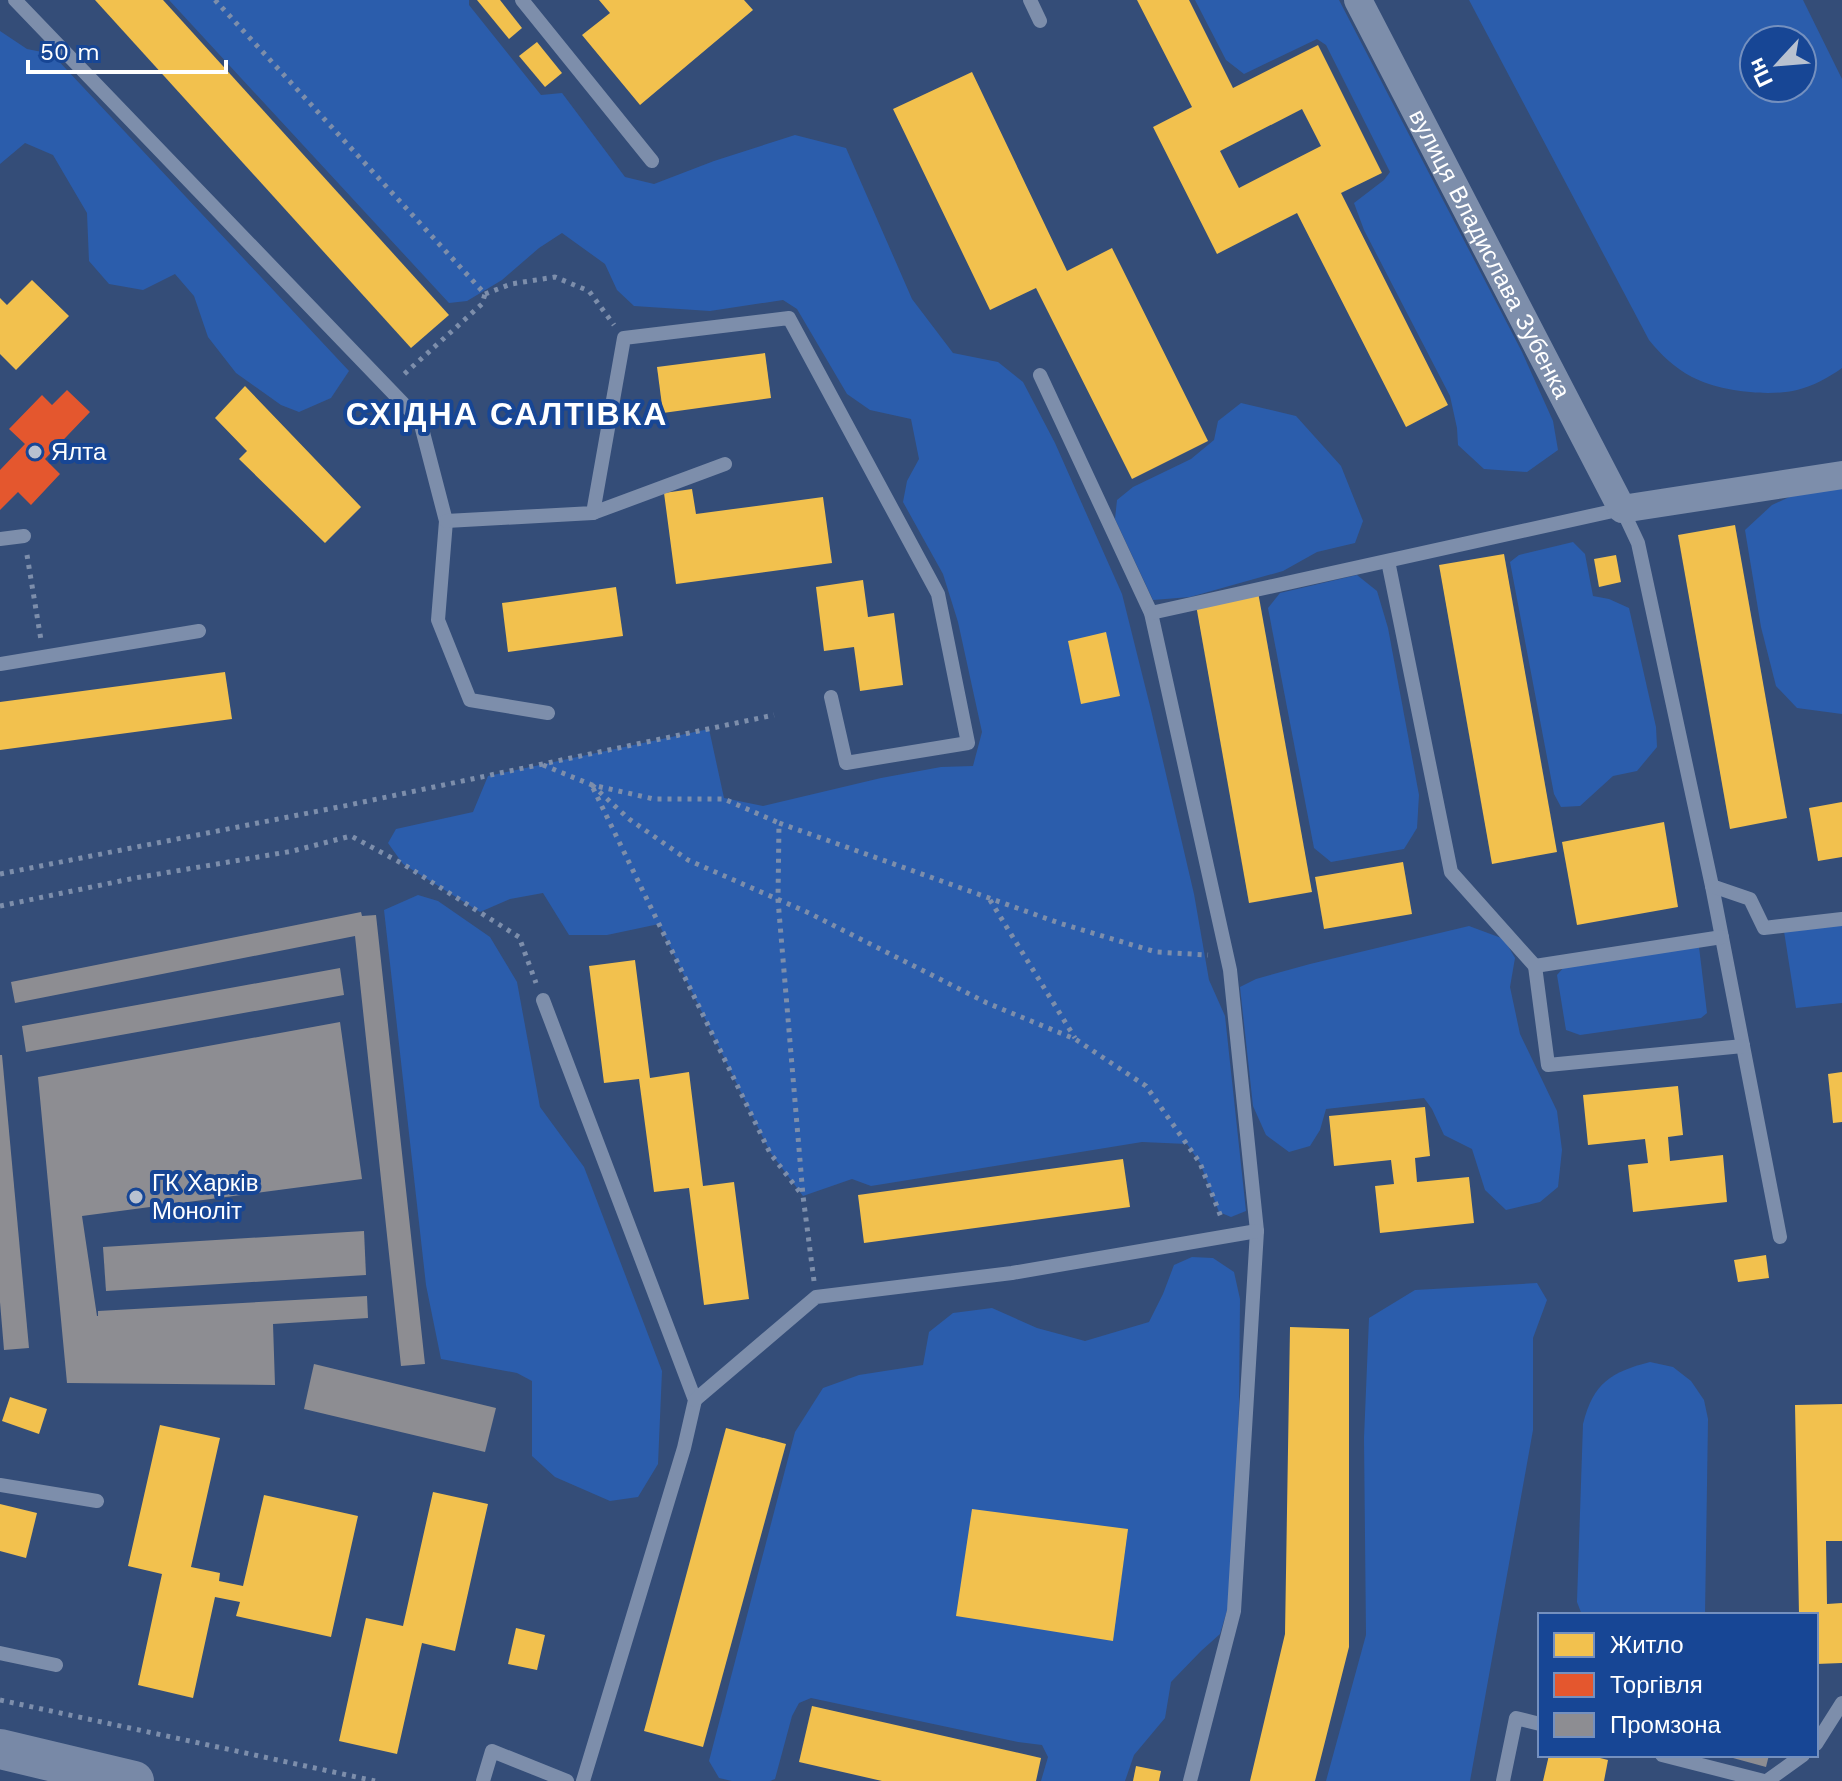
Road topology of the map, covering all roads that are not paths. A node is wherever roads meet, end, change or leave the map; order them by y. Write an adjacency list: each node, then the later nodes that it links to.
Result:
1 (15, 0): 12 (lane)
2 (522, 0): 6 (lane)
3 (1030, 0): 5 (lane)
4 (1358, 0): 10 (street, вулиця Владислава Зубенка)
5 (1040, 21)
6 (652, 161)
7 (1040, 375): 16 (lane)
8 (725, 464): 11 (lane)
9 (1842, 475): 10 (street)
10 (1622, 509): 15 (lane); 21 (lane)
11 (593, 513): 12 (lane); 19 (lane)
12 (446, 521): 20 (lane)
13 (24, 536): 14 (lane)
14 (0, 539)
15 (1388, 561): 16 (lane); 24 (lane)
16 (1151, 613): 27 (lane)
17 (199, 631): 18 (lane)
18 (0, 664)
19 (831, 697)
20 (548, 713)
21 (1712, 886): 22 (lane); 23 (lane)
22 (1842, 919)
23 (1722, 937): 24 (lane); 26 (lane)
24 (1535, 966): 26 (lane)
25 (543, 1000): 29 (lane)
26 (1743, 1046): 28 (lane)
27 (1257, 1231): 29 (lane); 44 (lane)
28 (1780, 1237)
29 (695, 1400): 43 (lane)
30 (0, 1485): 31 (lane)
31 (97, 1501)
32 (0, 1653): 33 (lane)
33 (56, 1665)
34 (1842, 1703): 36 (lane)
35 (1538, 1724): 45 (lane)
36 (1818, 1741)
37 (0, 1749): 40 (street)
38 (1670, 1757): 46 (lane)
39 (1800, 1757): 46 (lane)
40 (134, 1781)
41 (483, 1781): 42 (lane)
42 (567, 1781)
43 (583, 1781)
44 (1190, 1781)
45 (1503, 1781)
46 (1766, 1781)

